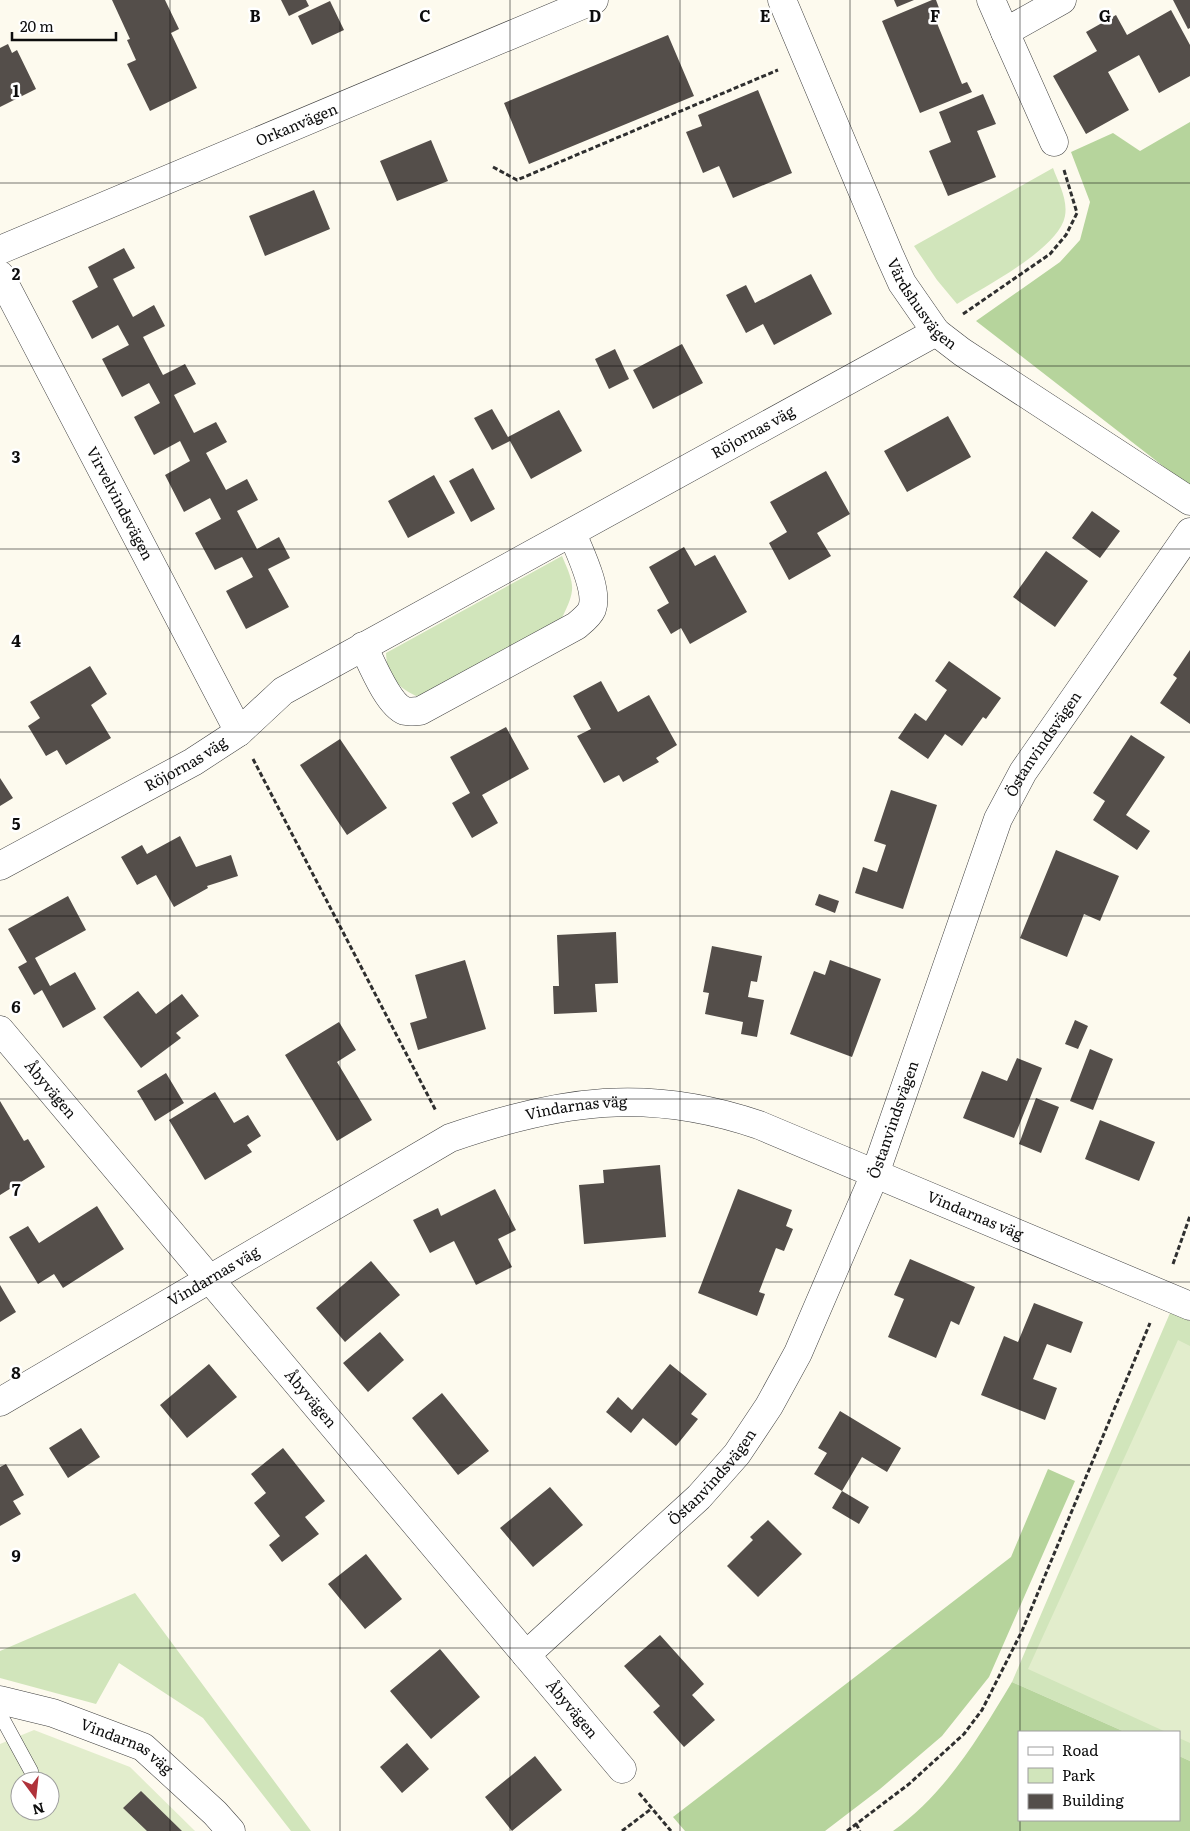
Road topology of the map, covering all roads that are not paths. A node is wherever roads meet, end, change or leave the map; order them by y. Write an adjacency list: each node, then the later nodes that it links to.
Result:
1 (594, 0): 7 (street, Orkanvägen)
2 (782, 0): 9 (street, Värdshusvägen)
3 (991, 0): 5 (street)
4 (1062, 0): 5 (street)
5 (1005, 32): 6 (street)
6 (1054, 142)
7 (0, 250)
8 (0, 275): 14 (street, Virvelvindsvägen)
9 (936, 332): 10 (street, Värdshusvägen); 12 (street, Röjornas väg)
10 (1190, 501)
11 (1190, 532): 17 (street, Östanvindsvägen)
12 (572, 533): 13 (street, Röjornas väg); 13 (street)
13 (363, 646): 14 (street, Röjornas väg)
14 (239, 732): 15 (street, Röjornas väg)
15 (0, 866)
16 (0, 1030): 18 (street, Åbyvägen)
17 (874, 1174): 18 (street, Vindarnas väg); 19 (street, Vindarnas väg); 21 (street, Östanvindsvägen)
18 (210, 1280): 20 (street, Vindarnas väg); 21 (street, Åbyvägen)
19 (1190, 1306)
20 (0, 1402)
21 (526, 1655): 24 (street, Åbyvägen)
22 (0, 1700): 26 (street, Vindarnas väg)
23 (0, 1714): 25 (lane)
24 (622, 1769)
25 (31, 1771)
26 (231, 1831)

